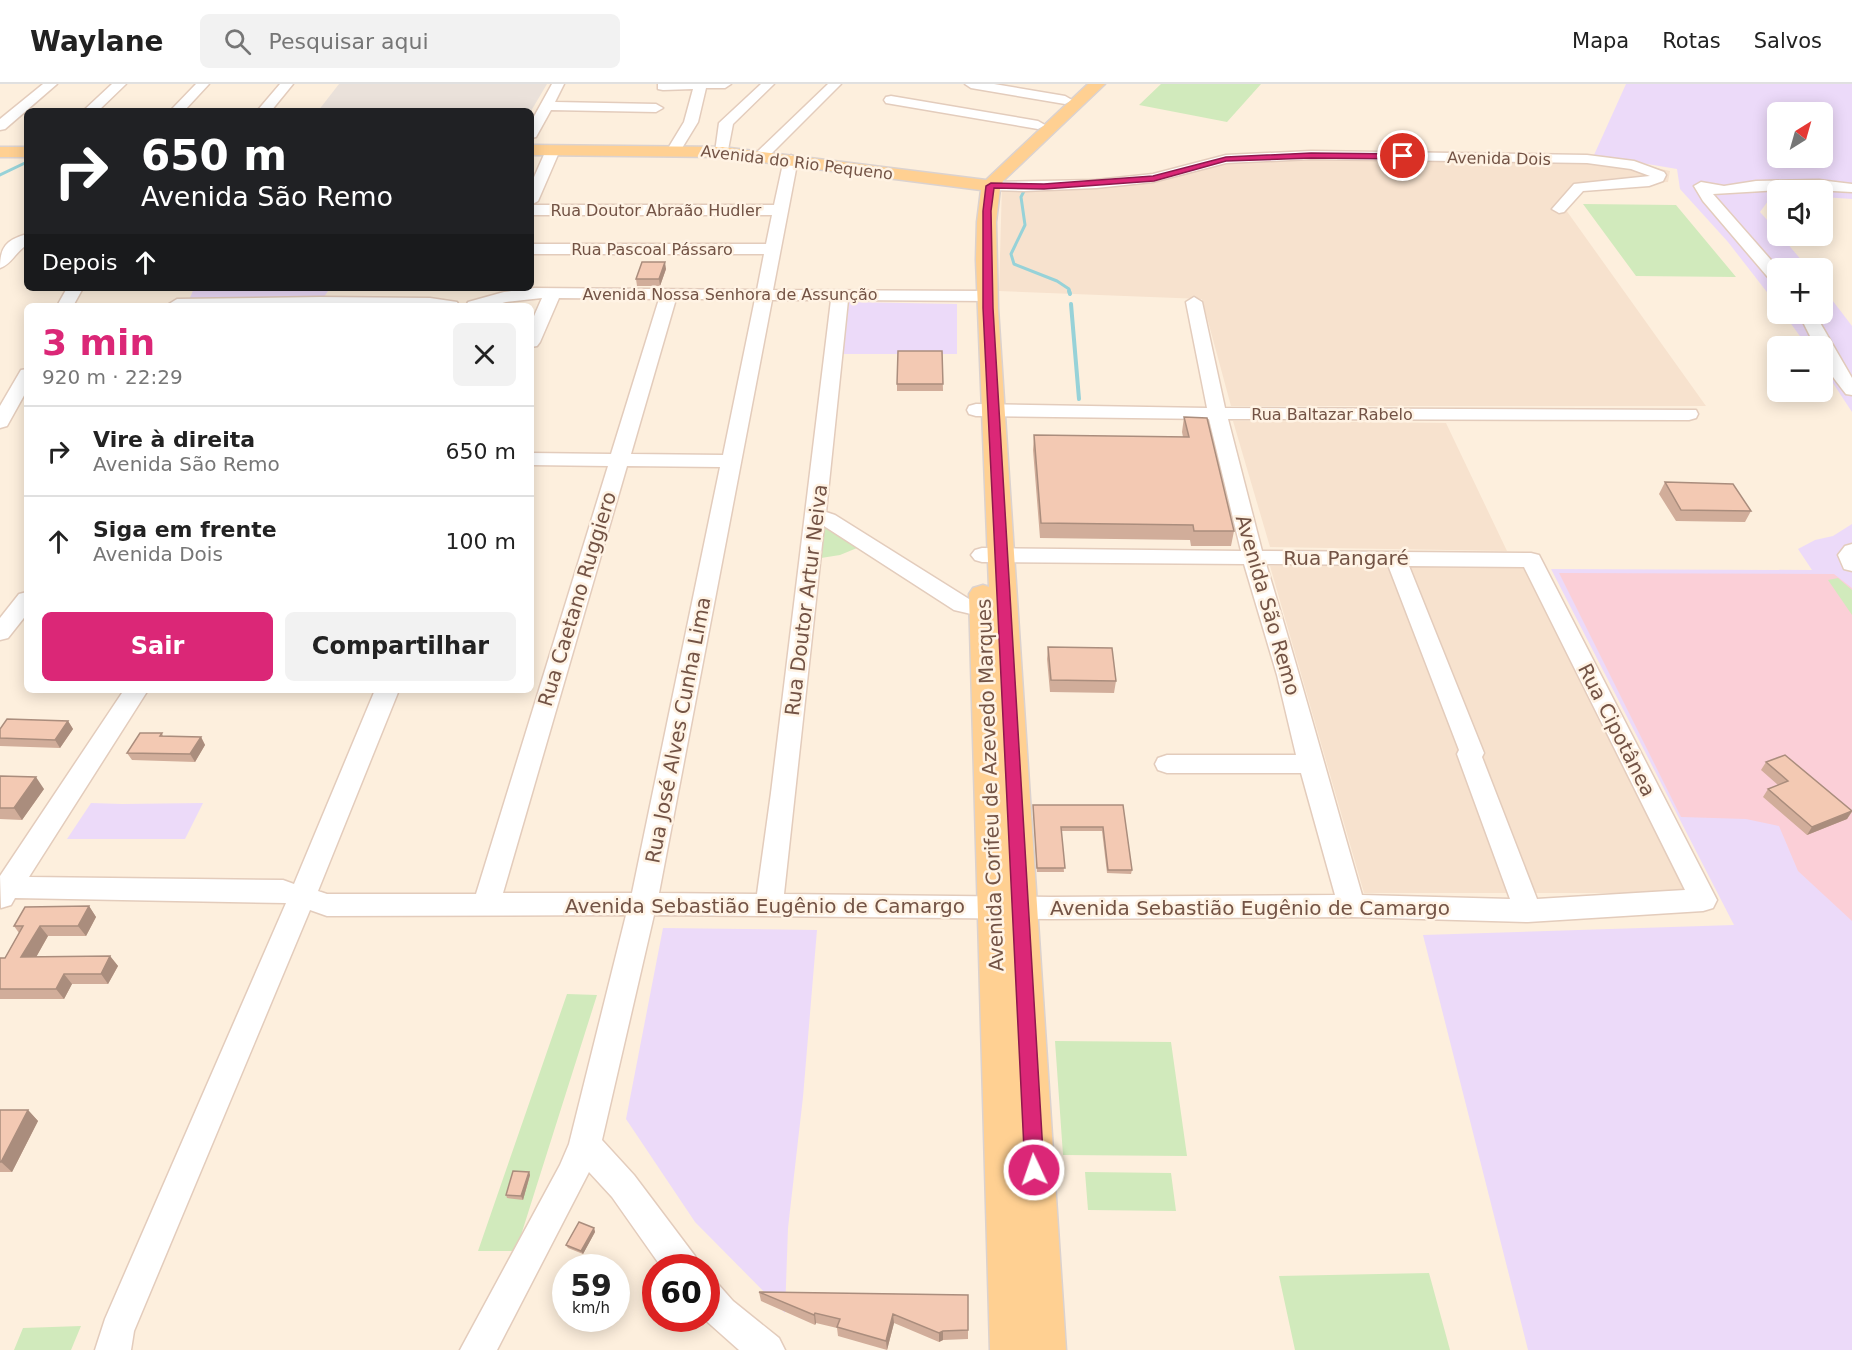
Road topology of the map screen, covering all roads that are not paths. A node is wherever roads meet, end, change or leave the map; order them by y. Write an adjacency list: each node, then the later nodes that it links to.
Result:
1 (51, 84): 22 (street)
2 (120, 84): 17 (street)
3 (203, 84): 18 (street)
4 (288, 84): 19 (street)
5 (558, 84): 16 (street)
6 (725, 84): 13 (street)
7 (768, 84): 29 (street)
8 (835, 84): 30 (street)
9 (971, 84): 15 (street)
10 (1081, 84): 15 (main road)
11 (1096, 84): 34 (main road)
12 (663, 86): 13 (street)
13 (700, 86): 26 (street)
14 (891, 100): 21 (street)
15 (1065, 100): 21 (main road)
16 (545, 106): 20 (street); 23 (street)
17 (93, 108)
18 (180, 108)
19 (267, 108)
20 (656, 108)
21 (1038, 125): 34 (main road)
22 (0, 126)
23 (534, 128)
24 (534, 150): 25 (main road, Avenida do Rio Pequeno)
25 (553, 150): 26 (main road, Avenida do Rio Pequeno); 37 (street)
26 (674, 150): 29 (main road, Avenida do Rio Pequeno)
27 (0, 152): 28 (main road)
28 (24, 152)
29 (722, 152): 30 (main road, Avenida do Rio Pequeno)
30 (762, 155): 31 (main road, Avenida do Rio Pequeno)
31 (791, 159): 34 (main road, Avenida do Rio Pequeno); 40 (street, Rua José Alves Cunha Lima)
32 (1706, 182): 33 (street); 36 (street); 46 (street)
33 (1852, 183)
34 (984, 185): 38 (street, Avenida Dois); 51 (main road, Avenida Corifeu de Azevedo Marques)
35 (1852, 188): 36 (street)
36 (1730, 190): 44 (street)
37 (534, 191)
38 (1559, 209)
39 (534, 210): 40 (street, Rua Doutor Abraão Hudler)
40 (781, 210): 43 (street, Rua José Alves Cunha Lima)
41 (24, 240): 45 (street)
42 (534, 249): 43 (street, Rua Pascoal Pássaro)
43 (774, 249): 49 (street, Rua José Alves Cunha Lima)
44 (1772, 258)
45 (0, 263)
46 (1767, 266)
47 (553, 293): 48 (street, Avenida Nossa Senhora de Assunção); 52 (street, Avenida Nossa Senhora de Assunção); 57 (street)
48 (669, 293): 49 (street, Avenida Nossa Senhora de Assunção); 66 (street, Rua Caetano Ruggiero)
49 (764, 294): 50 (street, Avenida Nossa Senhora de Assunção); 67 (street, Rua José Alves Cunha Lima)
50 (840, 294): 51 (street, Avenida Nossa Senhora de Assunção); 68 (street, Rua Doutor Artur Neiva)
51 (980, 296): 61 (main road, Avenida Corifeu de Azevedo Marques)
52 (479, 299): 54 (street, Avenida Nossa Senhora de Assunção)
53 (1194, 302): 62 (street, Avenida São Remo)
54 (430, 303)
55 (1812, 324): 60 (street)
56 (1823, 324): 58 (street)
57 (534, 335)
58 (1852, 365)
59 (24, 379): 64 (street)
60 (1852, 390)
61 (985, 410): 62 (street, Rua Baltazar Rabelo); 70 (main road, Avenida Corifeu de Azevedo Marques)
62 (1217, 412): 63 (street, Rua Baltazar Rabelo); 71 (street, Avenida São Remo)
63 (1689, 414)
64 (0, 422)
65 (534, 459): 66 (street)
66 (618, 460): 67 (street); 87 (street, Rua Caetano Ruggiero)
67 (732, 461): 85 (street, Rua José Alves Cunha Lima)
68 (816, 516): 76 (street); 86 (street, Rua Doutor Artur Neiva)
69 (1852, 551): 74 (street)
70 (992, 555): 71 (street, Rua Pangaré); 76 (main road, Avenida Corifeu de Azevedo Marques)
71 (1253, 557): 72 (street, Rua Pangaré); 81 (street, Avenida São Remo)
72 (1396, 559): 73 (street, Rua Pangaré); 90 (street)
73 (1531, 560): 84 (street, Rua Cipotânea)
74 (1852, 564)
75 (24, 603): 77 (street)
76 (994, 611): 89 (main road, Avenida Corifeu de Azevedo Marques)
77 (0, 633)
78 (134, 693): 82 (street)
79 (386, 693): 83 (street)
80 (1167, 764): 81 (street)
81 (1311, 764): 88 (street, Avenida São Remo)
82 (4, 893): 83 (street, Avenida Sebastião Eugênio de Camargo)
83 (302, 897): 87 (street, Avenida Sebastião Eugênio de Camargo); 94 (street)
84 (1703, 900): 90 (street, Avenida Sebastião Eugênio de Camargo)
85 (643, 904): 86 (street, Avenida Sebastião Eugênio de Camargo); 87 (street, Avenida Sebastião Eugênio de Camargo); 91 (street, Rua José Alves Cunha Lima)
86 (769, 905): 89 (street, Avenida Sebastião Eugênio de Camargo)
87 (486, 906)
88 (1352, 906): 89 (street, Avenida Sebastião Eugênio de Camargo); 90 (street, Avenida Sebastião Eugênio de Camargo)
89 (1008, 907): 97 (main road, Avenida Corifeu de Azevedo Marques); 98 (main road, Avenida Corifeu de Azevedo Marques)
90 (1528, 911)
91 (585, 1144): 92 (street); 95 (street, Rua José Alves Cunha Lima)
92 (673, 1254)
93 (720, 1312): 96 (street)
94 (113, 1350)
95 (478, 1350)
96 (767, 1350)
97 (1012, 1350)
98 (1044, 1350)

